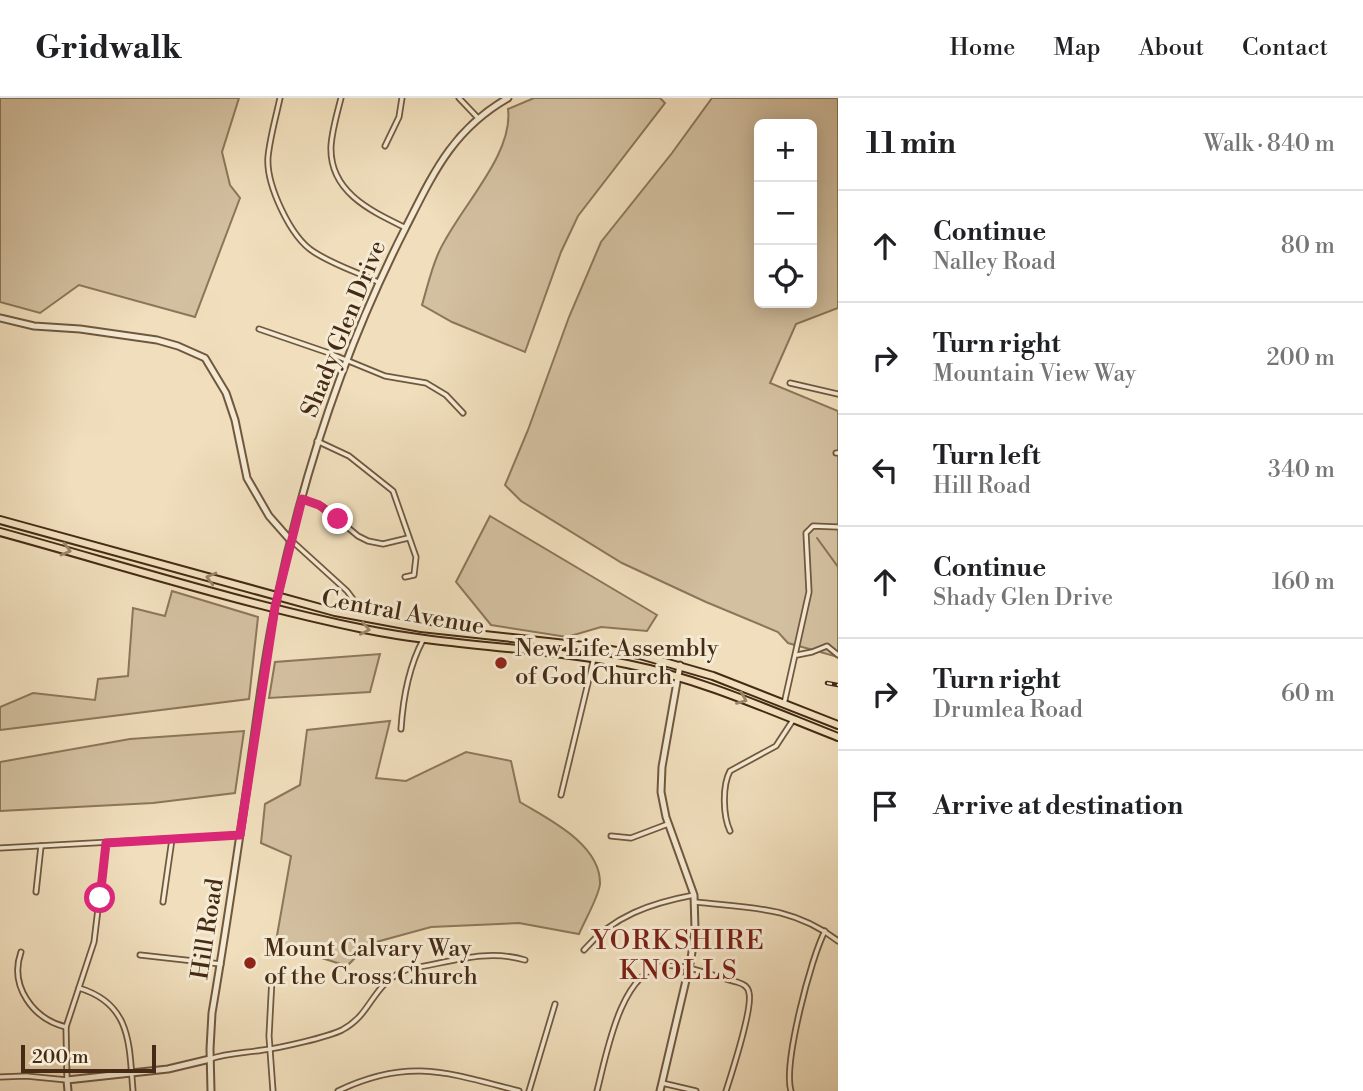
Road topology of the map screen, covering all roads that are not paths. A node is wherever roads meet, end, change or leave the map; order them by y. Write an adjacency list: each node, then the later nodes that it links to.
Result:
1 (280, 98): 9 (street)
2 (341, 98): 8 (street)
3 (402, 98): 7 (street)
4 (459, 98): 6 (street)
5 (508, 98): 6 (street, Shady Glen Drive)
6 (478, 118): 8 (street, Shady Glen Drive)
7 (385, 146)
8 (406, 228): 9 (street, Shady Glen Drive)
9 (379, 282): 12 (street, Shady Glen Drive)
10 (0, 318): 22 (street)
11 (259, 329): 12 (street)
12 (347, 361): 15 (street); 16 (street, Shady Glen Drive)
13 (790, 383): 14 (street)
14 (838, 394)
15 (463, 413)
16 (317, 441): 17 (street, Shady Glen Drive); 21 (street)
17 (302, 499): 21 (street); 22 (street, Shady Glen Drive)
18 (0, 520): 24 (main road, Central Avenue, one-way to 18)
19 (838, 527): 28 (street)
20 (0, 532): 26 (main road, Central Avenue, one-way to 26)
21 (408, 537): 23 (street)
22 (291, 541): 24 (street, Shady Glen Drive); 25 (street)
23 (405, 577)
24 (277, 596): 26 (street, Shady Glen Drive); 31 (main road, Central Avenue)
25 (356, 603)
26 (275, 607): 27 (main road, Central Avenue, one-way to 27); 41 (street, Hill Road)
27 (423, 640): 30 (main road, Central Avenue); 36 (street)
28 (797, 655): 29 (street); 33 (street)
29 (838, 655)
30 (594, 658): 32 (main road, Central Avenue); 38 (street)
31 (680, 665): 32 (street); 33 (main road, Central Avenue)
32 (678, 677): 34 (main road, Central Avenue, one-way to 34); 39 (street)
33 (784, 704): 35 (main road, Central Avenue)
34 (793, 720): 37 (main road, Central Avenue); 40 (street)
35 (838, 725)
36 (401, 729)
37 (838, 737)
38 (561, 795)
39 (668, 824): 42 (street); 48 (street)
40 (730, 831)
41 (240, 835): 43 (street); 56 (street, Hill Road)
42 (611, 836)
43 (172, 839): 44 (street); 49 (street)
44 (106, 843): 45 (street); 59 (street)
45 (41, 846): 46 (street); 47 (street)
46 (0, 848)
47 (36, 892)
48 (694, 898): 50 (street); 52 (street); 57 (street)
49 (163, 902)
50 (824, 931): 51 (street); 79 (street)
51 (838, 941)
52 (584, 950)
53 (21, 952): 61 (street)
54 (140, 955): 56 (street)
55 (526, 960): 62 (street)
56 (221, 964): 63 (street, Hill Road)
57 (688, 969): 67 (street); 75 (street); 78 (street)
58 (272, 978): 62 (street)
59 (78, 988): 61 (street); 64 (street)
60 (555, 1004): 74 (street)
61 (66, 1027): 66 (street)
62 (270, 1049): 63 (street); 71 (street)
63 (210, 1059): 64 (street); 70 (street, Hill Road)
64 (131, 1074): 66 (street); 69 (street)
65 (0, 1077): 66 (street)
66 (67, 1080): 68 (street)
67 (662, 1083): 76 (street); 77 (street)
68 (68, 1091)
69 (133, 1091)
70 (211, 1091)
71 (273, 1091)
72 (338, 1091): 73 (street)
73 (519, 1091)
74 (529, 1091)
75 (597, 1091)
76 (660, 1091)
77 (696, 1091)
78 (726, 1091)
79 (791, 1091)

